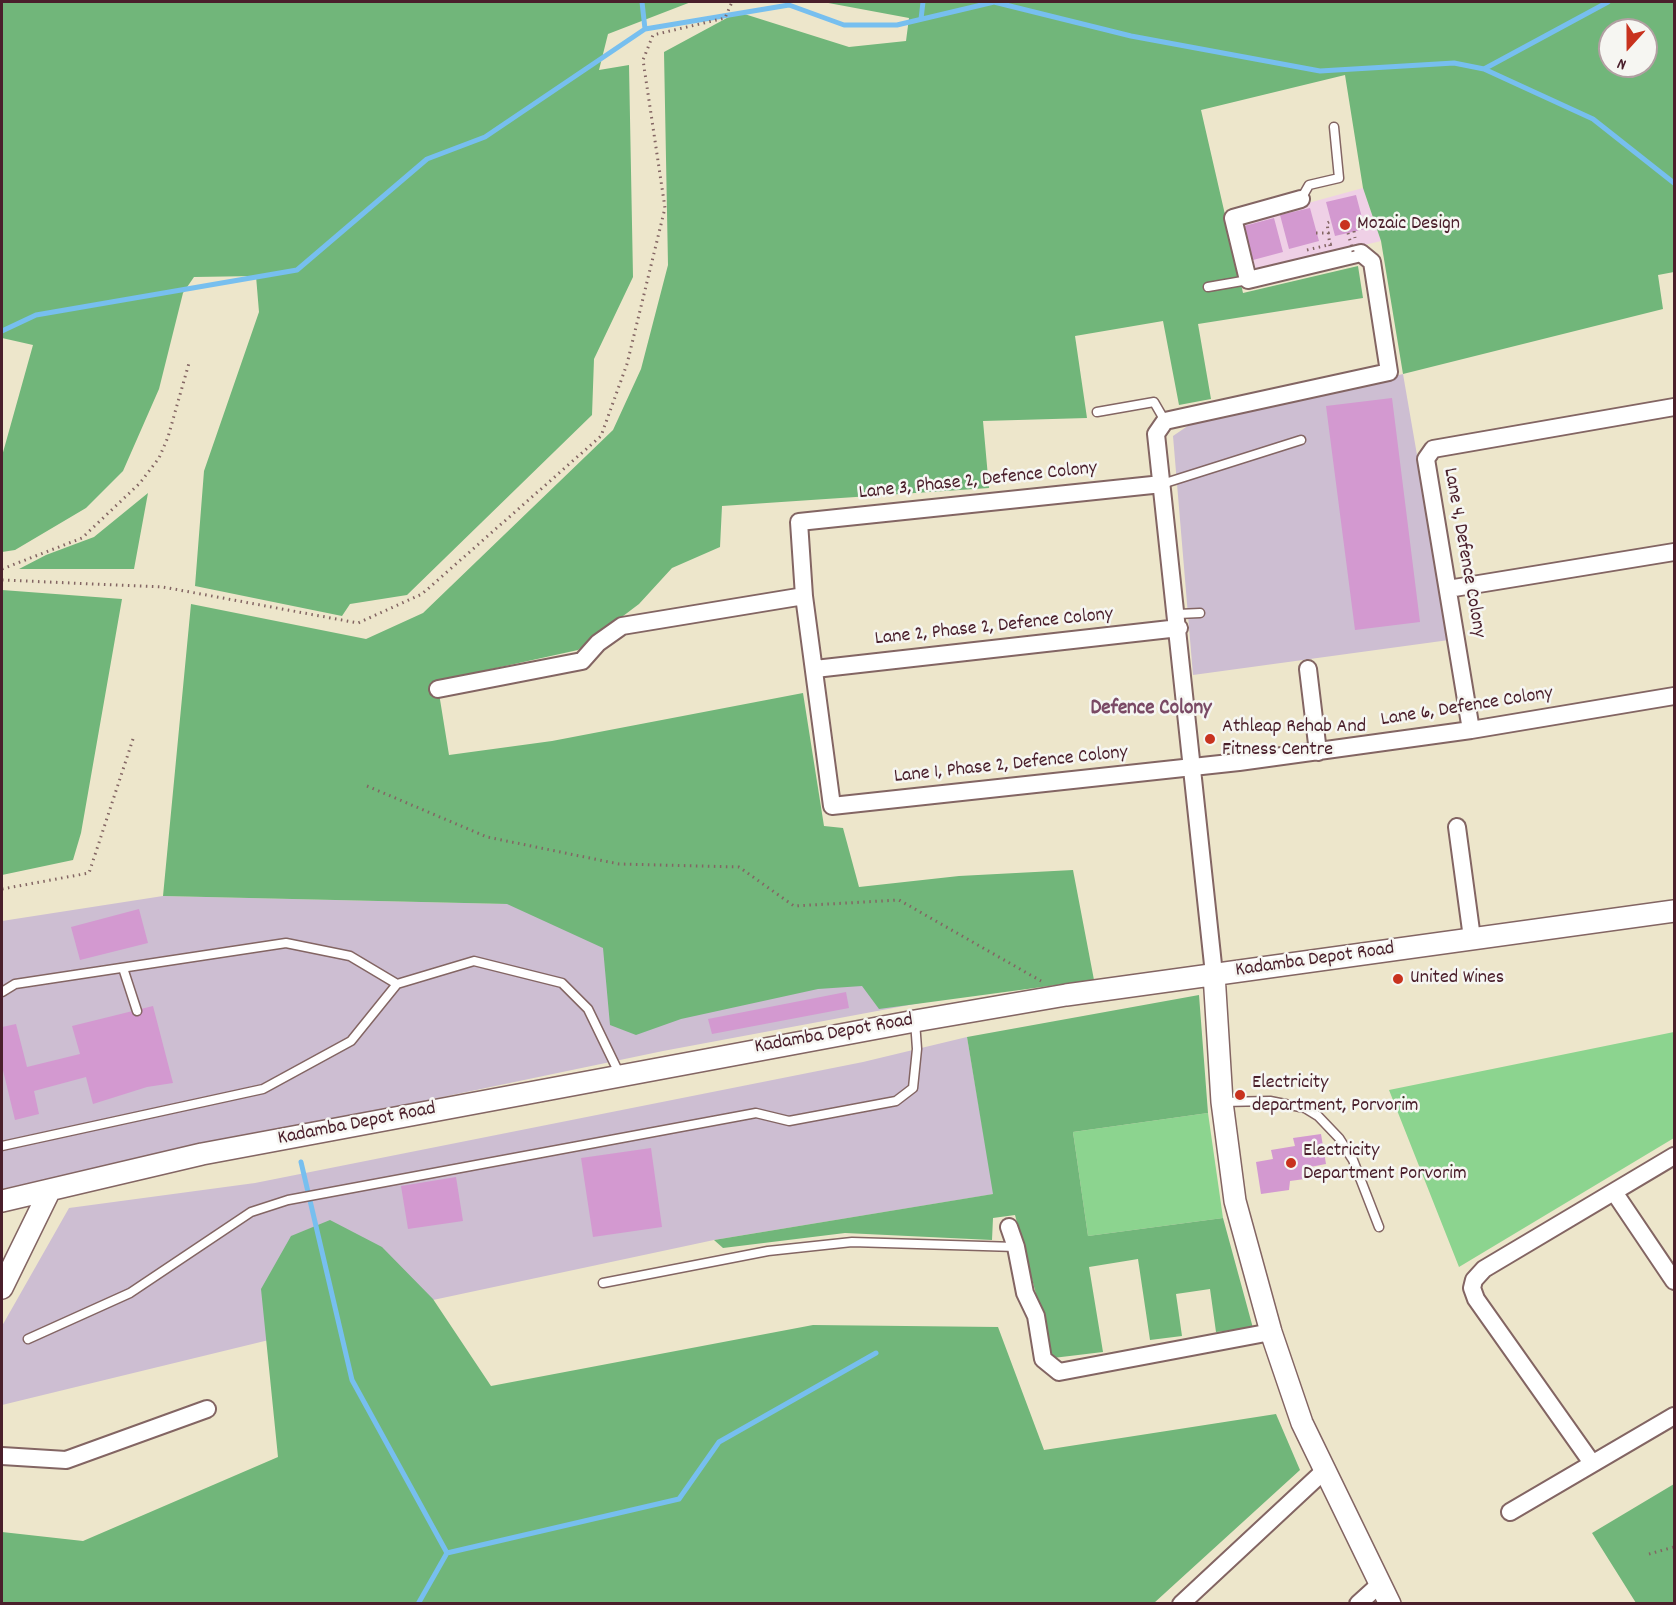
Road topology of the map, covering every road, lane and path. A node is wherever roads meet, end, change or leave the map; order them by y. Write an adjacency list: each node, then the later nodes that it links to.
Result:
1 (732, 2): 22 (path)
2 (1334, 127): 3 (lane)
3 (1301, 199): 12 (street)
4 (1331, 221): 6 (path)
5 (1316, 233): 6 (path)
6 (1330, 233): 8 (path)
7 (1348, 233): 11 (path, bridge)
8 (1328, 240)
9 (1332, 244): 10 (path, bridge)
10 (1307, 250)
11 (1354, 255): 12 (street); 17 (street)
12 (1248, 280): 13 (lane)
13 (1208, 287)
14 (189, 363): 21 (path)
15 (1674, 407): 23 (street, Lane 4, Defence Colony)
16 (1097, 412): 17 (lane)
17 (1166, 421): 19 (street)
18 (1301, 440): 19 (lane)
19 (1162, 484): 24 (street, Lane 3, Phase 2, Defence Colony); 26 (street)
20 (1674, 552): 23 (street)
21 (2, 569)
22 (2, 580)
23 (1448, 590): 31 (street, Lane 4, Defence Colony)
24 (804, 596): 27 (street); 29 (street)
25 (1200, 613): 26 (lane)
26 (1178, 621): 27 (street, Lane 2, Phase 2, Defence Colony); 34 (street)
27 (814, 669): 34 (street, Lane 1, Phase 2, Defence Colony)
28 (1308, 669): 33 (street)
29 (438, 689)
30 (1674, 696): 31 (street, Lane 6, Defence Colony)
31 (1472, 730): 33 (street, Lane 6, Defence Colony)
32 (133, 740): 37 (path)
33 (1318, 752): 34 (street, Lane 6, Defence Colony)
34 (1194, 768): 41 (street)
35 (367, 786): 44 (path)
36 (1457, 827): 39 (street)
37 (2, 889)
38 (1674, 911): 39 (street, Kadamba Depot Road)
39 (1472, 938): 41 (street, Kadamba Depot Road)
40 (123, 968): 42 (lane); 43 (lane); 45 (lane)
41 (1214, 974): 44 (street, Kadamba Depot Road); 48 (street)
42 (397, 984): 47 (lane); 49 (lane)
43 (2, 992)
44 (1066, 995): 46 (street, Kadamba Depot Road)
45 (137, 1011)
46 (915, 1021): 47 (street, Kadamba Depot Road); 61 (lane)
47 (620, 1075): 51 (street, Kadamba Depot Road)
48 (1222, 1102): 55 (lane); 60 (street)
49 (2, 1146)
50 (1674, 1156): 52 (street)
51 (50, 1190): 53 (street, Kadamba Depot Road); 59 (street)
52 (1614, 1192): 57 (street); 65 (street)
53 (2, 1201)
54 (1009, 1227): 56 (street)
55 (1379, 1227)
56 (1016, 1247): 58 (lane); 60 (street)
57 (1674, 1281)
58 (603, 1283)
59 (2, 1288)
60 (1271, 1332): 66 (street)
61 (28, 1339)
62 (207, 1409): 64 (street)
63 (1674, 1416): 65 (street)
64 (2, 1456)
65 (1592, 1463): 67 (street)
66 (1324, 1471): 70 (street); 71 (street)
67 (1510, 1512)
68 (1674, 1547): 69 (path)
69 (1649, 1554)
70 (1379, 1585): 72 (street); 73 (street)
71 (1181, 1604)
72 (1358, 1604)
73 (1390, 1604)

